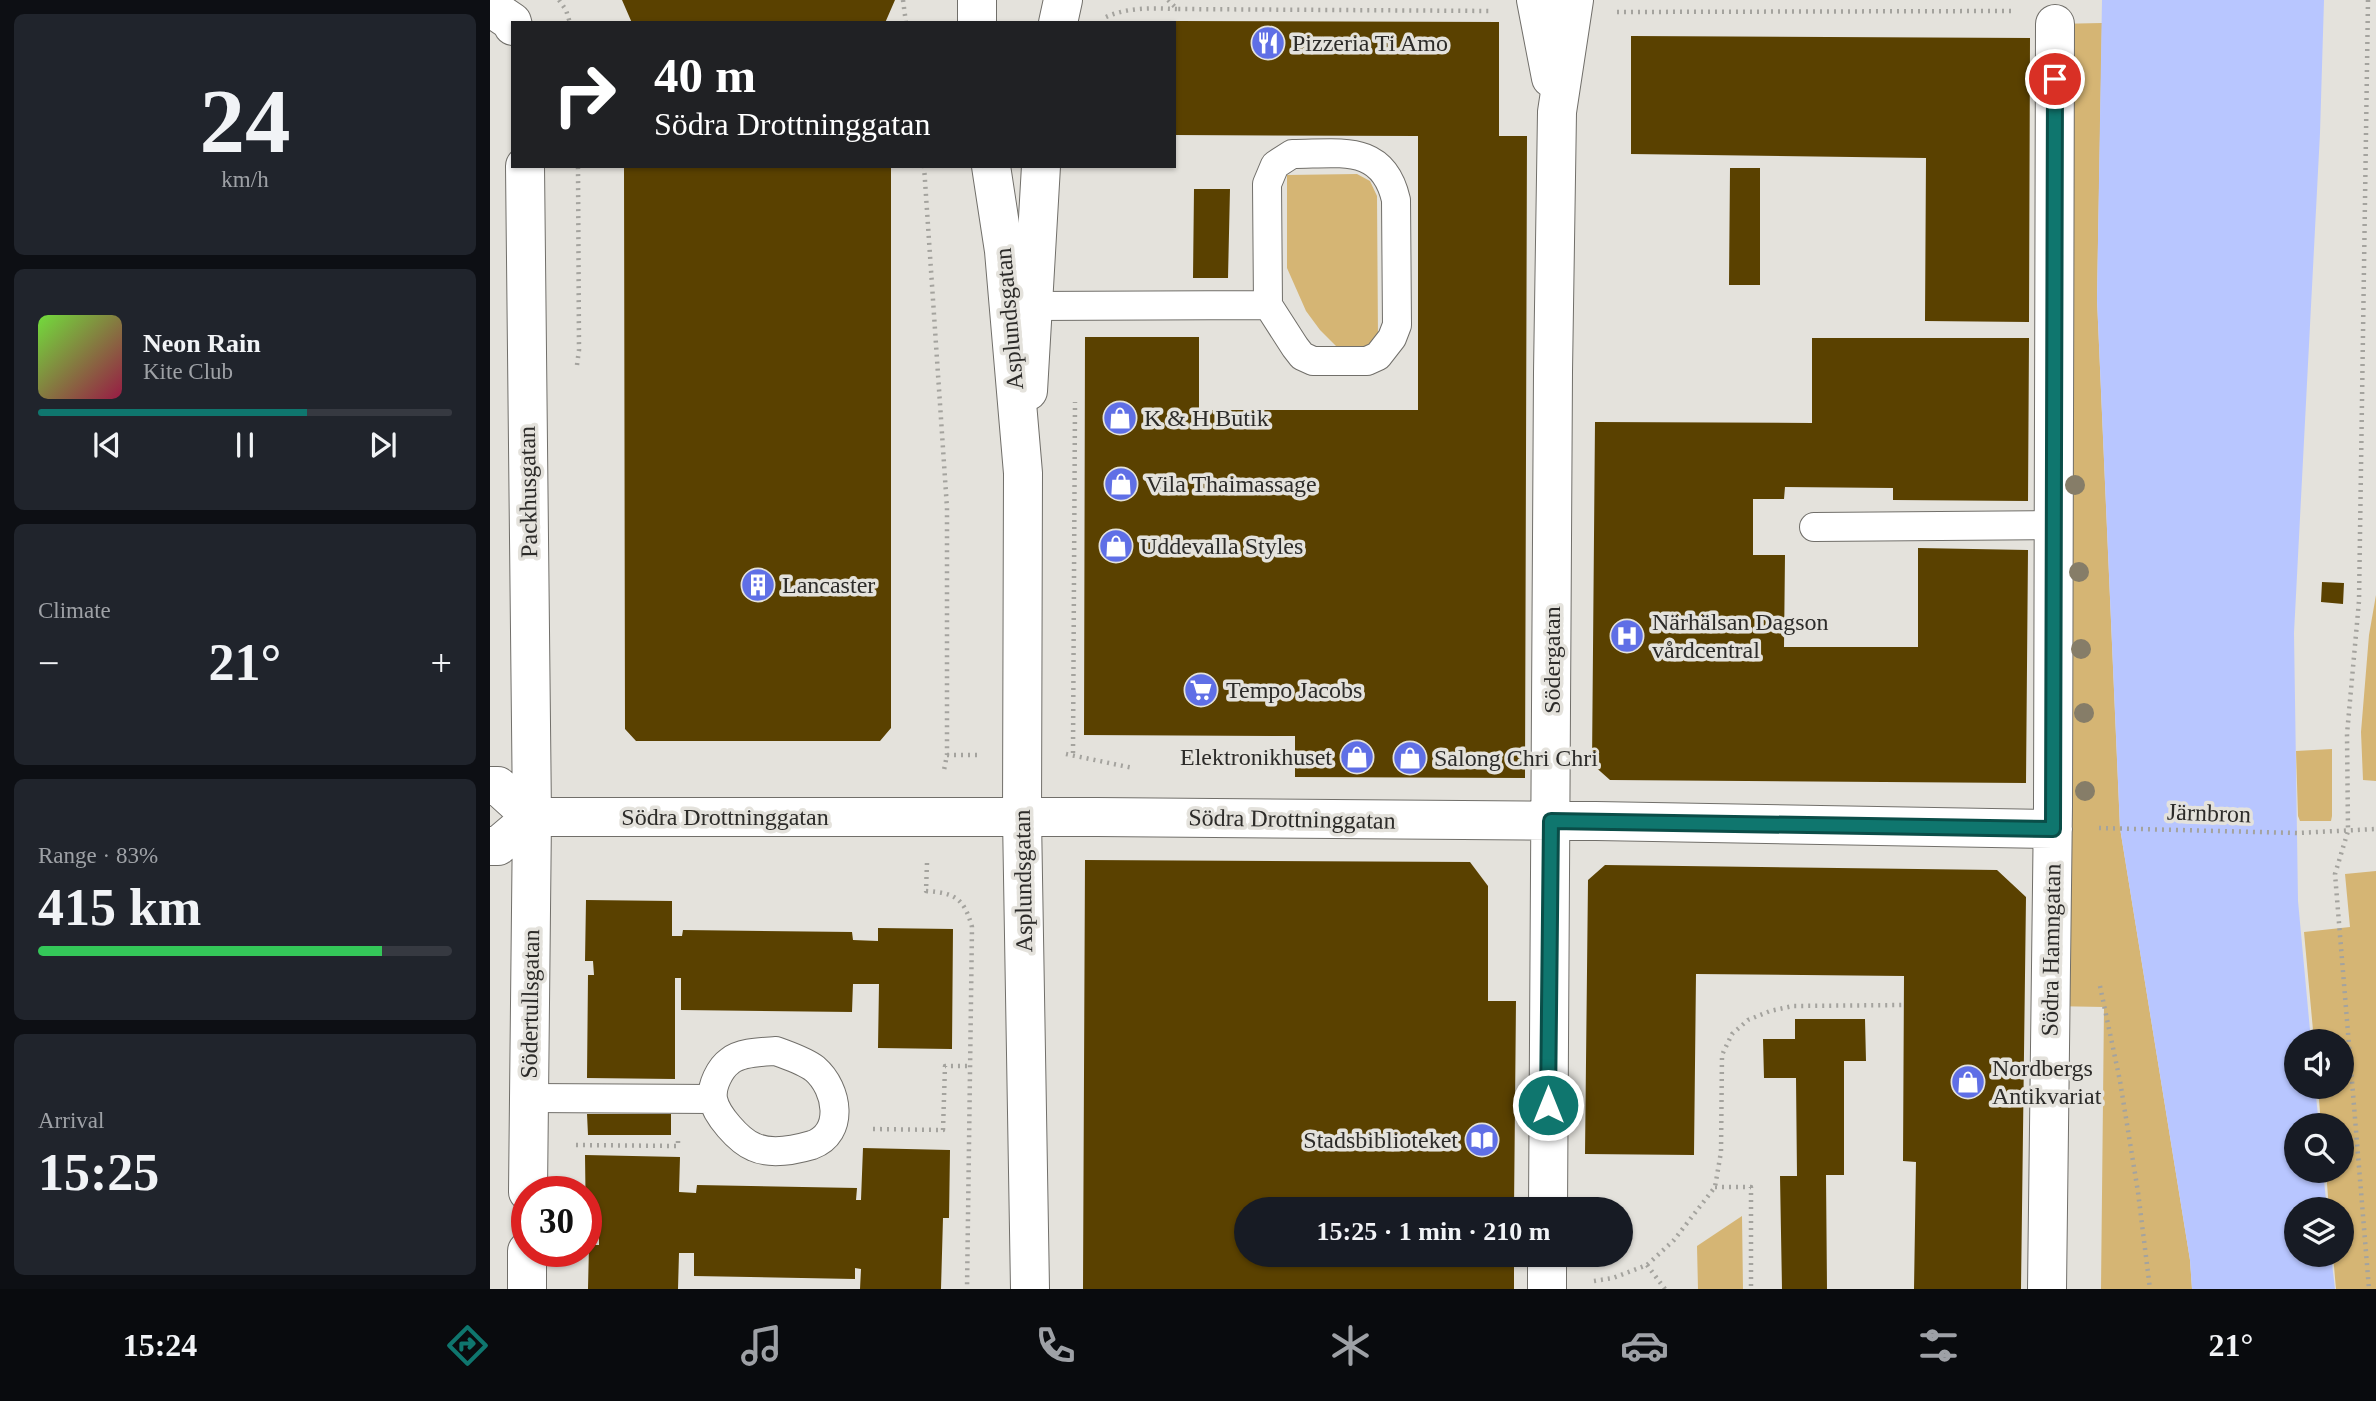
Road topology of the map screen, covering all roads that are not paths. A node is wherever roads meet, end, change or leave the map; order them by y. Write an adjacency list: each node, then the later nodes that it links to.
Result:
1 (977, 0): 6 (street)
2 (1063, 0): 7 (street)
3 (1555, 6): 20 (street, Södergatan)
4 (490, 7): 5 (street)
5 (511, 21)
6 (977, 21)
7 (1058, 21)
8 (2055, 24): 15 (street, Södra Hamngatan)
9 (525, 168): 18 (street, Packhusgatan)
10 (991, 168): 14 (street, Asplundsgatan)
11 (1041, 168): 13 (street, Asplundsgatan)
12 (1268, 304): 12 (lane); 13 (lane)
13 (1032, 306): 14 (street, Asplundsgatan)
14 (1023, 473): 19 (street, Asplundsgatan)
15 (2054, 525): 16 (lane); 21 (street, Södra Hamngatan)
16 (1814, 527)
17 (490, 786): 18 (street)
18 (532, 817): 19 (street, Södra Drottninggatan); 22 (street); 23 (street, Södertullsgatan)
19 (1022, 818): 20 (street, Södra Drottninggatan); 31 (street, Asplundsgatan)
20 (1551, 821): 21 (street, Södra Drottninggatan); 26 (street, Södergatan)
21 (2053, 829): 32 (street, Södra Hamngatan)
22 (490, 846)
23 (529, 1098): 24 (lane); 25 (street, Södertullsgatan)
24 (713, 1099): 24 (lane)
25 (528, 1176)
26 (1548, 1197)
27 (527, 1267): 30 (street)
28 (1554, 1267): 29 (street)
29 (1565, 1286)
30 (527, 1289)
31 (1030, 1289)
32 (2047, 1289)

